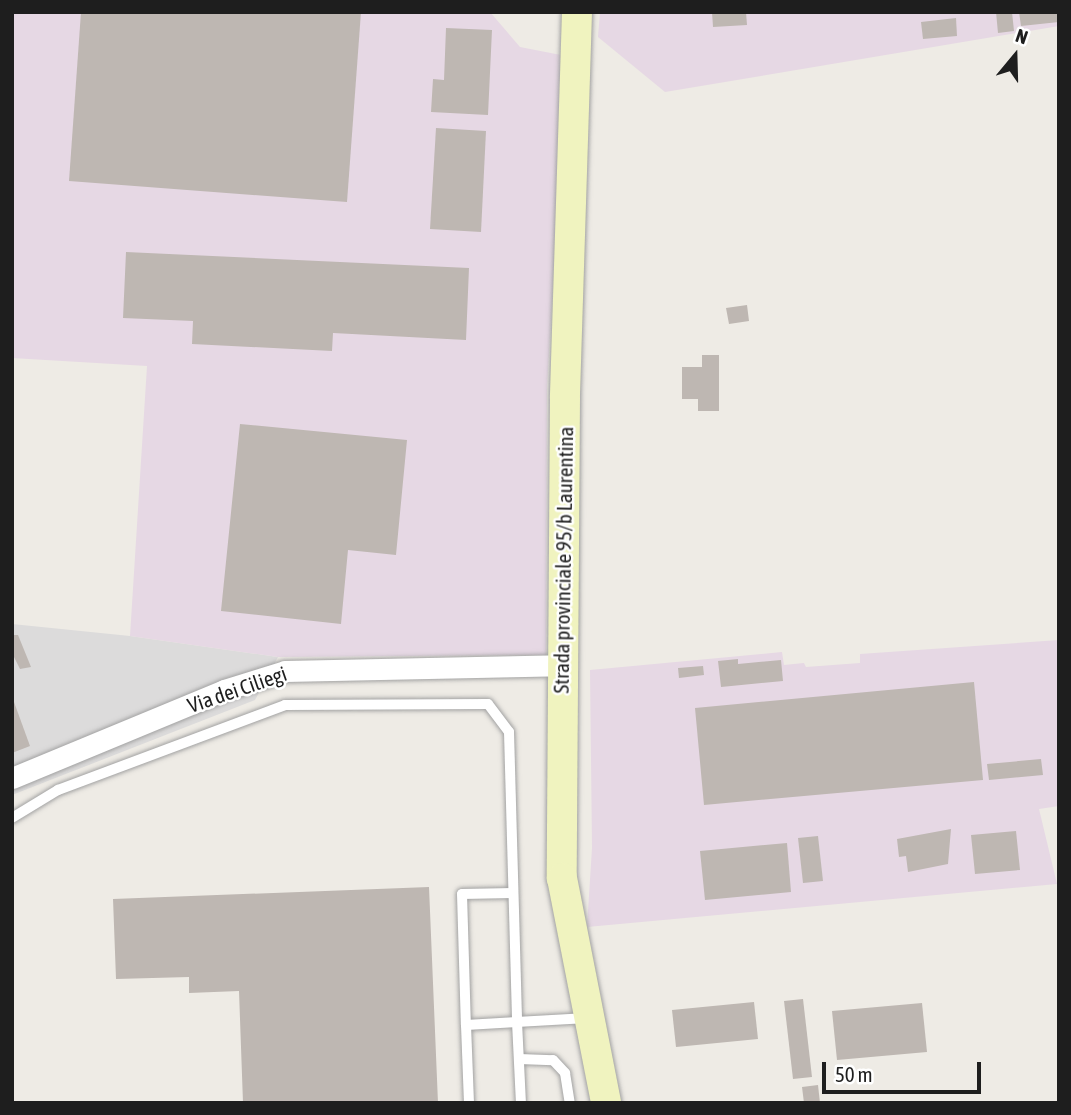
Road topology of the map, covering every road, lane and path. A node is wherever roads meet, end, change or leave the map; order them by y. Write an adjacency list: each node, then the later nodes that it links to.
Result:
1 (577, 12): 2 (main road, Strada provinciale 95/b Laurentina)
2 (560, 665): 3 (street, Via dei Ciliegi); 6 (main road, Strada provinciale 95/b Laurentina)
3 (12, 778)
4 (12, 818): 5 (lane)
5 (513, 893): 7 (lane); 8 (lane)
6 (587, 1018): 7 (lane); 13 (main road, Strada provinciale 95/b Laurentina)
7 (517, 1022): 8 (lane); 9 (lane)
8 (466, 1025): 10 (lane)
9 (519, 1059): 11 (lane); 12 (lane)
10 (469, 1103)
11 (521, 1103)
12 (570, 1103)
13 (606, 1103)

